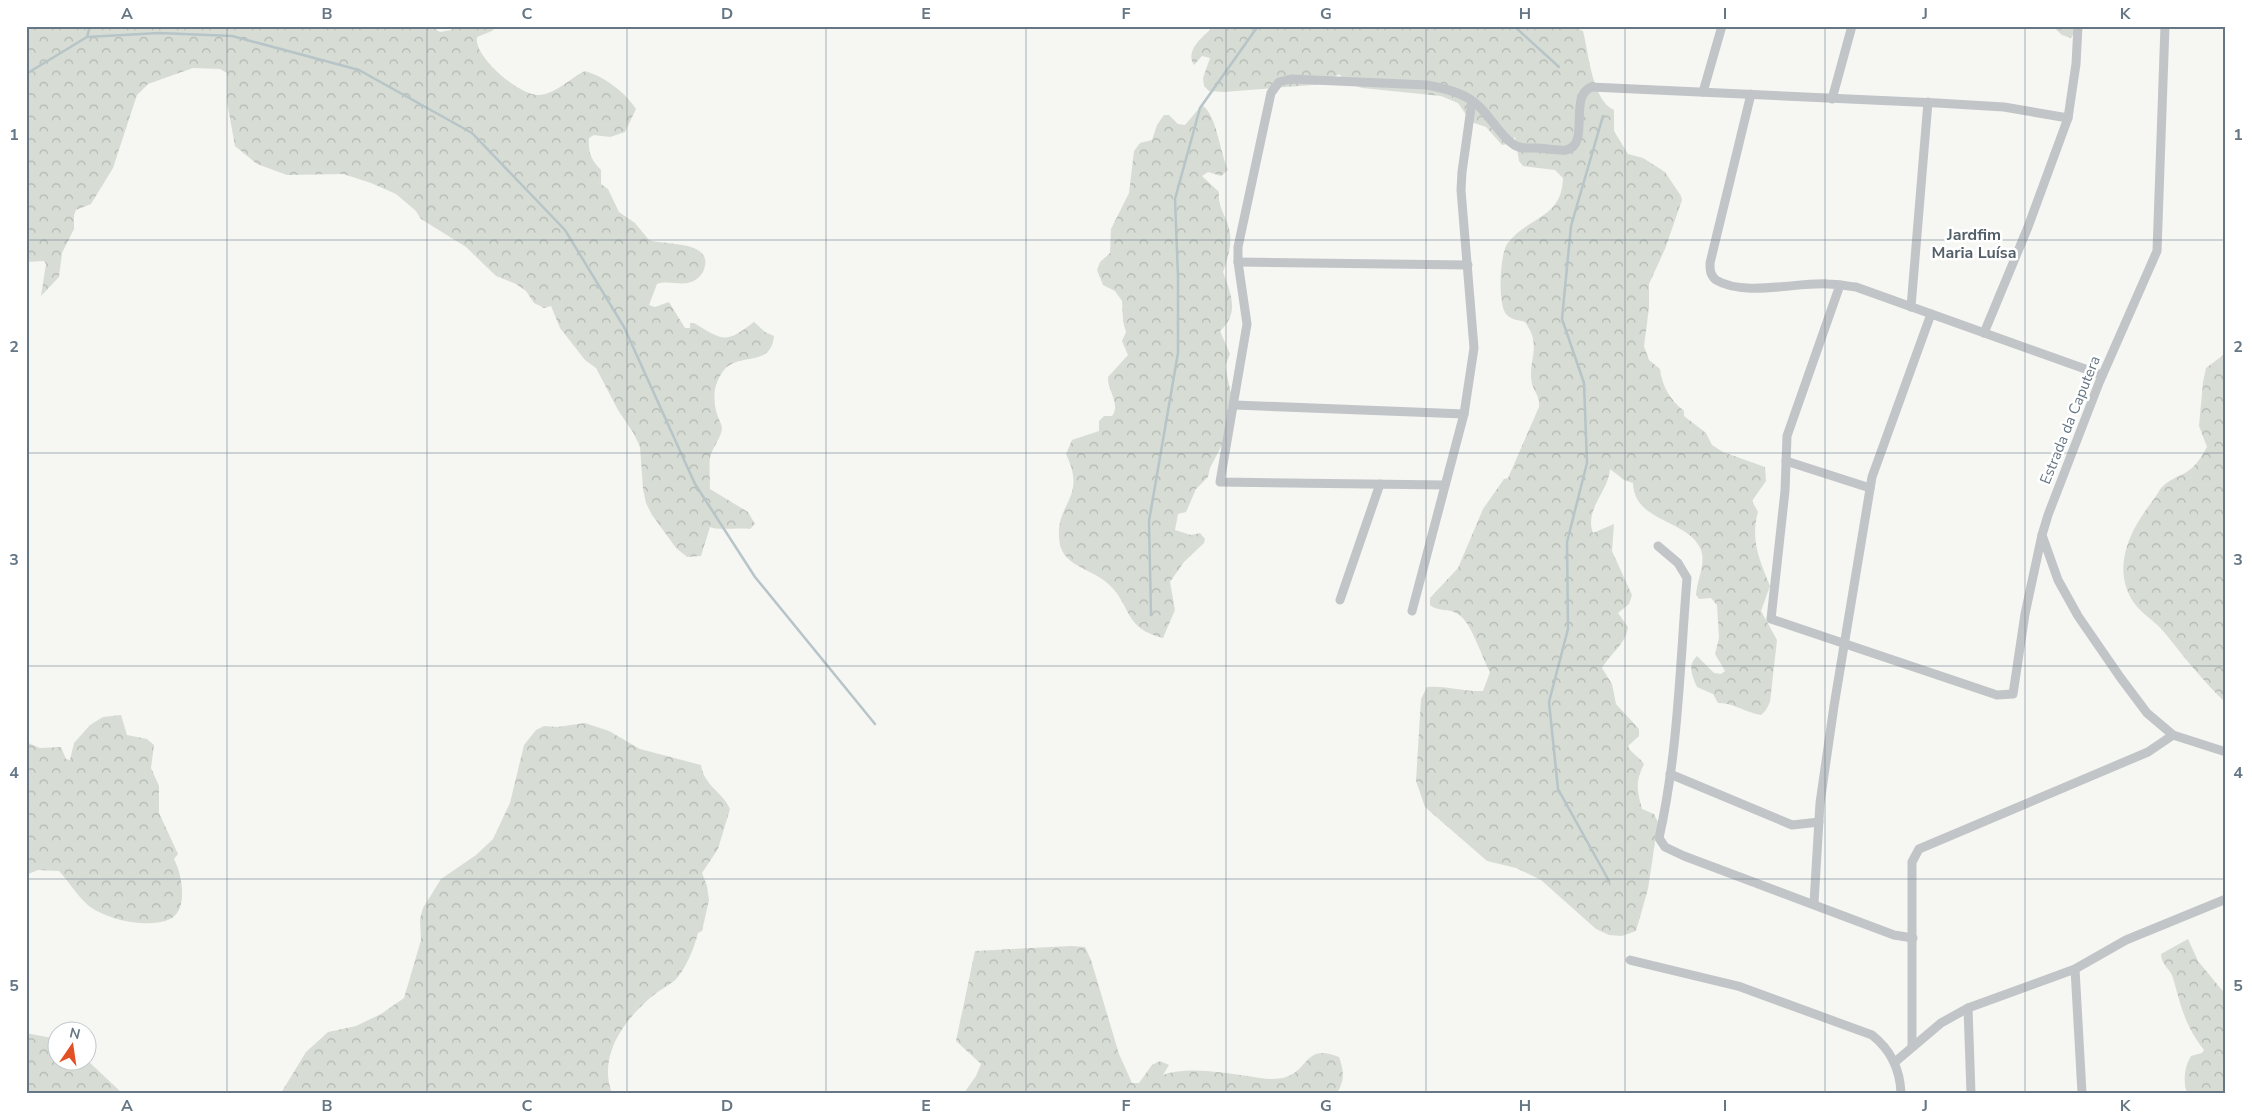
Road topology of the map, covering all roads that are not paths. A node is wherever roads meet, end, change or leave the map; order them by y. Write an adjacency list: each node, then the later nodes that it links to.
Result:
1 (1722, 26): 5 (street)
2 (1852, 26): 7 (street)
3 (2078, 26): 10 (street)
4 (2165, 26): 17 (street, Estrada da Caputera)
5 (1703, 92): 6 (street); 8 (street)
6 (1751, 94): 7 (street); 13 (street)
7 (1832, 98): 9 (street)
8 (1472, 100): 11 (street); 12 (street)
9 (1928, 102): 10 (street); 14 (street)
10 (2068, 118): 16 (street)
11 (1238, 262): 12 (street); 18 (street)
12 (1468, 265): 19 (street)
13 (1840, 285): 14 (street); 20 (street)
14 (1911, 307): 15 (street)
15 (1931, 314): 16 (street); 23 (street)
16 (1984, 333): 17 (street)
17 (2102, 375): 24 (street, Estrada da Caputera)
18 (1235, 406): 19 (street); 21 (street)
19 (1464, 414): 22 (street)
20 (1786, 461): 23 (street); 28 (street)
21 (1380, 484): 22 (street); 26 (street)
22 (1445, 485): 27 (street)
23 (1870, 488): 28 (street)
24 (2042, 534): 28 (street, Estrada da Caputera); 29 (street)
25 (1658, 546): 31 (street)
26 (1340, 600)
27 (1412, 611)
28 (1844, 644): 32 (street)
29 (2173, 735): 30 (street); 35 (street)
30 (2226, 752)
31 (1670, 774): 32 (street); 34 (street)
32 (1819, 822): 34 (street)
33 (2226, 899): 37 (street)
34 (1814, 904): 35 (street)
35 (1913, 938): 39 (street)
36 (1630, 960): 40 (street)
37 (2075, 969): 38 (street); 43 (street)
38 (1968, 1008): 39 (street); 42 (street)
39 (1912, 1047): 40 (street)
40 (1895, 1062): 41 (street)
41 (1901, 1093)
42 (1971, 1093)
43 (2082, 1093)

